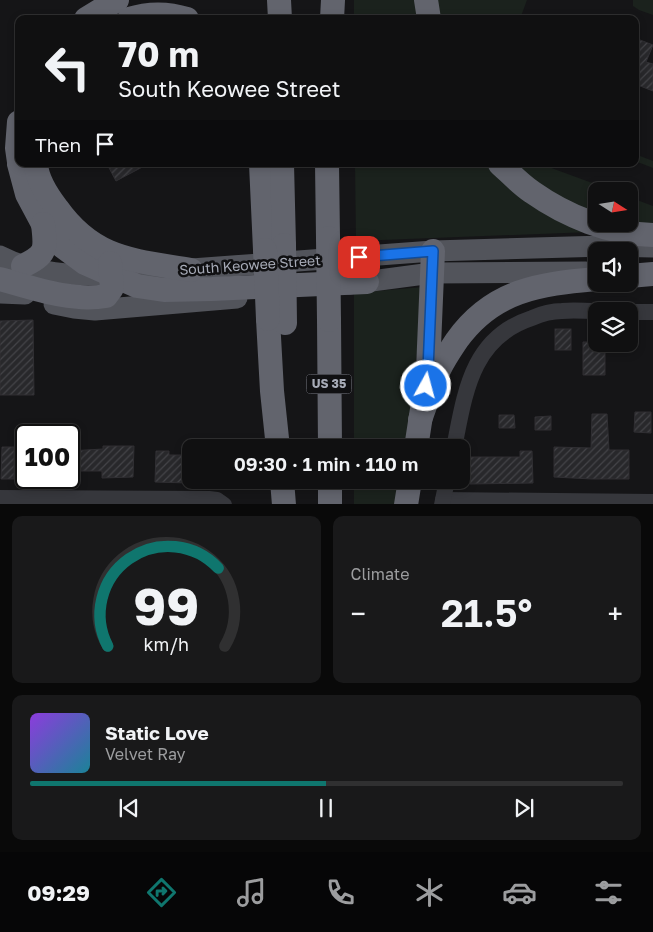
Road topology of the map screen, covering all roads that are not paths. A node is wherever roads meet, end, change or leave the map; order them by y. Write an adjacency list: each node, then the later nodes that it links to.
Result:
1 (116, 0): 6 (highway)
2 (279, 0): 9 (highway)
3 (324, 0): 10 (highway)
4 (333, 0): 11 (highway)
5 (426, 0): 12 (highway)
6 (92, 15)
7 (143, 15): 8 (highway)
8 (173, 15)
9 (280, 15)
10 (325, 15)
11 (332, 15)
12 (428, 15)
13 (20, 167): 19 (highway)
14 (37, 167): 23 (highway)
15 (261, 167): 21 (highway)
16 (282, 167): 21 (highway, US 35)
17 (327, 167): 46 (highway, US 35, bridge)
18 (503, 167): 20 (highway)
19 (43, 224): 26 (highway); 32 (highway)
20 (653, 235)
21 (274, 247): 42 (highway, US 35, bridge)
22 (653, 247): 25 (main road, South Keowee Street)
23 (102, 250): 27 (highway); 32 (highway)
24 (0, 256): 26 (main road, South Keowee Street)
25 (432, 262): 27 (main road, South Keowee Street); 28 (main road, South Keowee Street); 35 (main road, South Keowee Street); 43 (highway)
26 (23, 266): 32 (main road, South Keowee Street)
27 (191, 270): 32 (main road, South Keowee Street)
28 (588, 272)
29 (638, 272): 30 (main road)
30 (653, 273): 31 (highway)
31 (638, 275)
32 (111, 276): 33 (highway); 35 (highway)
33 (0, 279)
34 (588, 280): 43 (highway)
35 (367, 282): 38 (main road, South Keowee Street)
36 (0, 284): 38 (main road, South Keowee Street)
37 (0, 293): 38 (main road)
38 (25, 294)
39 (588, 311): 48 (street)
40 (638, 312): 41 (street)
41 (653, 312)
42 (277, 321): 44 (highway); 45 (highway, US 35)
43 (420, 420): 47 (highway)
44 (277, 439)
45 (287, 439)
46 (330, 439)
47 (417, 439)
48 (456, 439)
49 (283, 489): 58 (highway)
50 (289, 489): 59 (highway)
51 (330, 489): 60 (highway)
52 (408, 489): 61 (highway)
53 (445, 489): 56 (street)
54 (0, 498): 55 (street)
55 (220, 502)
56 (443, 502): 57 (street)
57 (653, 502)
58 (284, 504)
59 (289, 504)
60 (330, 504)
61 (406, 504)

